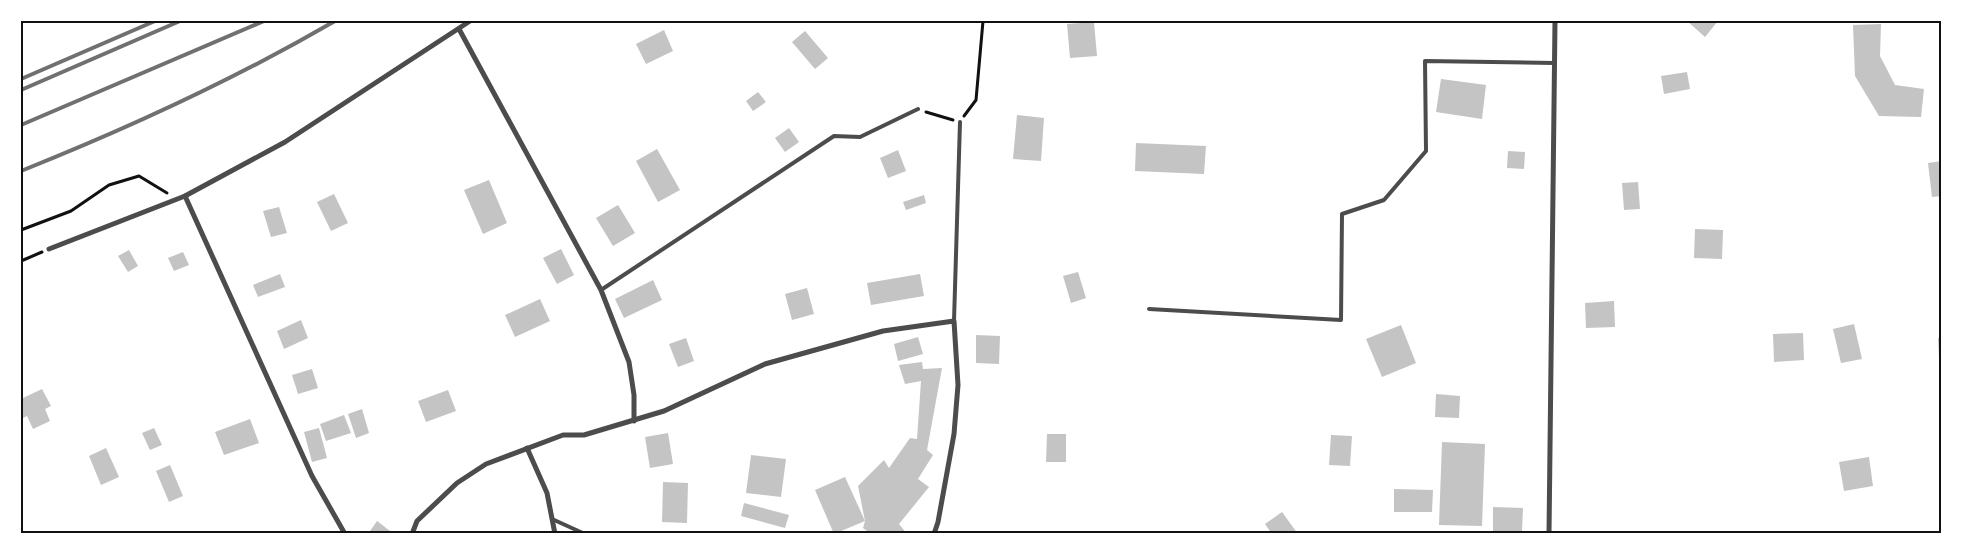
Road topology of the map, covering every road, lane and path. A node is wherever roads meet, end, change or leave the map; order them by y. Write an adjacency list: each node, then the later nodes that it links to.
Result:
1 (470, 21): 4 (street)
2 (983, 21): 7 (path)
3 (1555, 21): 5 (street)
4 (459, 29): 8 (street); 13 (street)
5 (1554, 63): 14 (lane); 24 (street)
6 (918, 109): 7 (path); 13 (lane)
7 (960, 122): 15 (lane)
8 (185, 196): 9 (street); 19 (street)
9 (176, 200): 10 (path); 11 (street)
10 (21, 230)
11 (49, 249): 12 (path)
12 (21, 261)
13 (601, 290): 16 (street)
14 (1149, 309)
15 (954, 321): 16 (street); 23 (street)
16 (634, 420): 17 (street)
17 (527, 448): 18 (street); 20 (street)
18 (552, 519): 21 (street); 22 (lane)
19 (345, 534)
20 (412, 534)
21 (555, 534)
22 (585, 534)
23 (934, 534)
24 (1549, 534)

